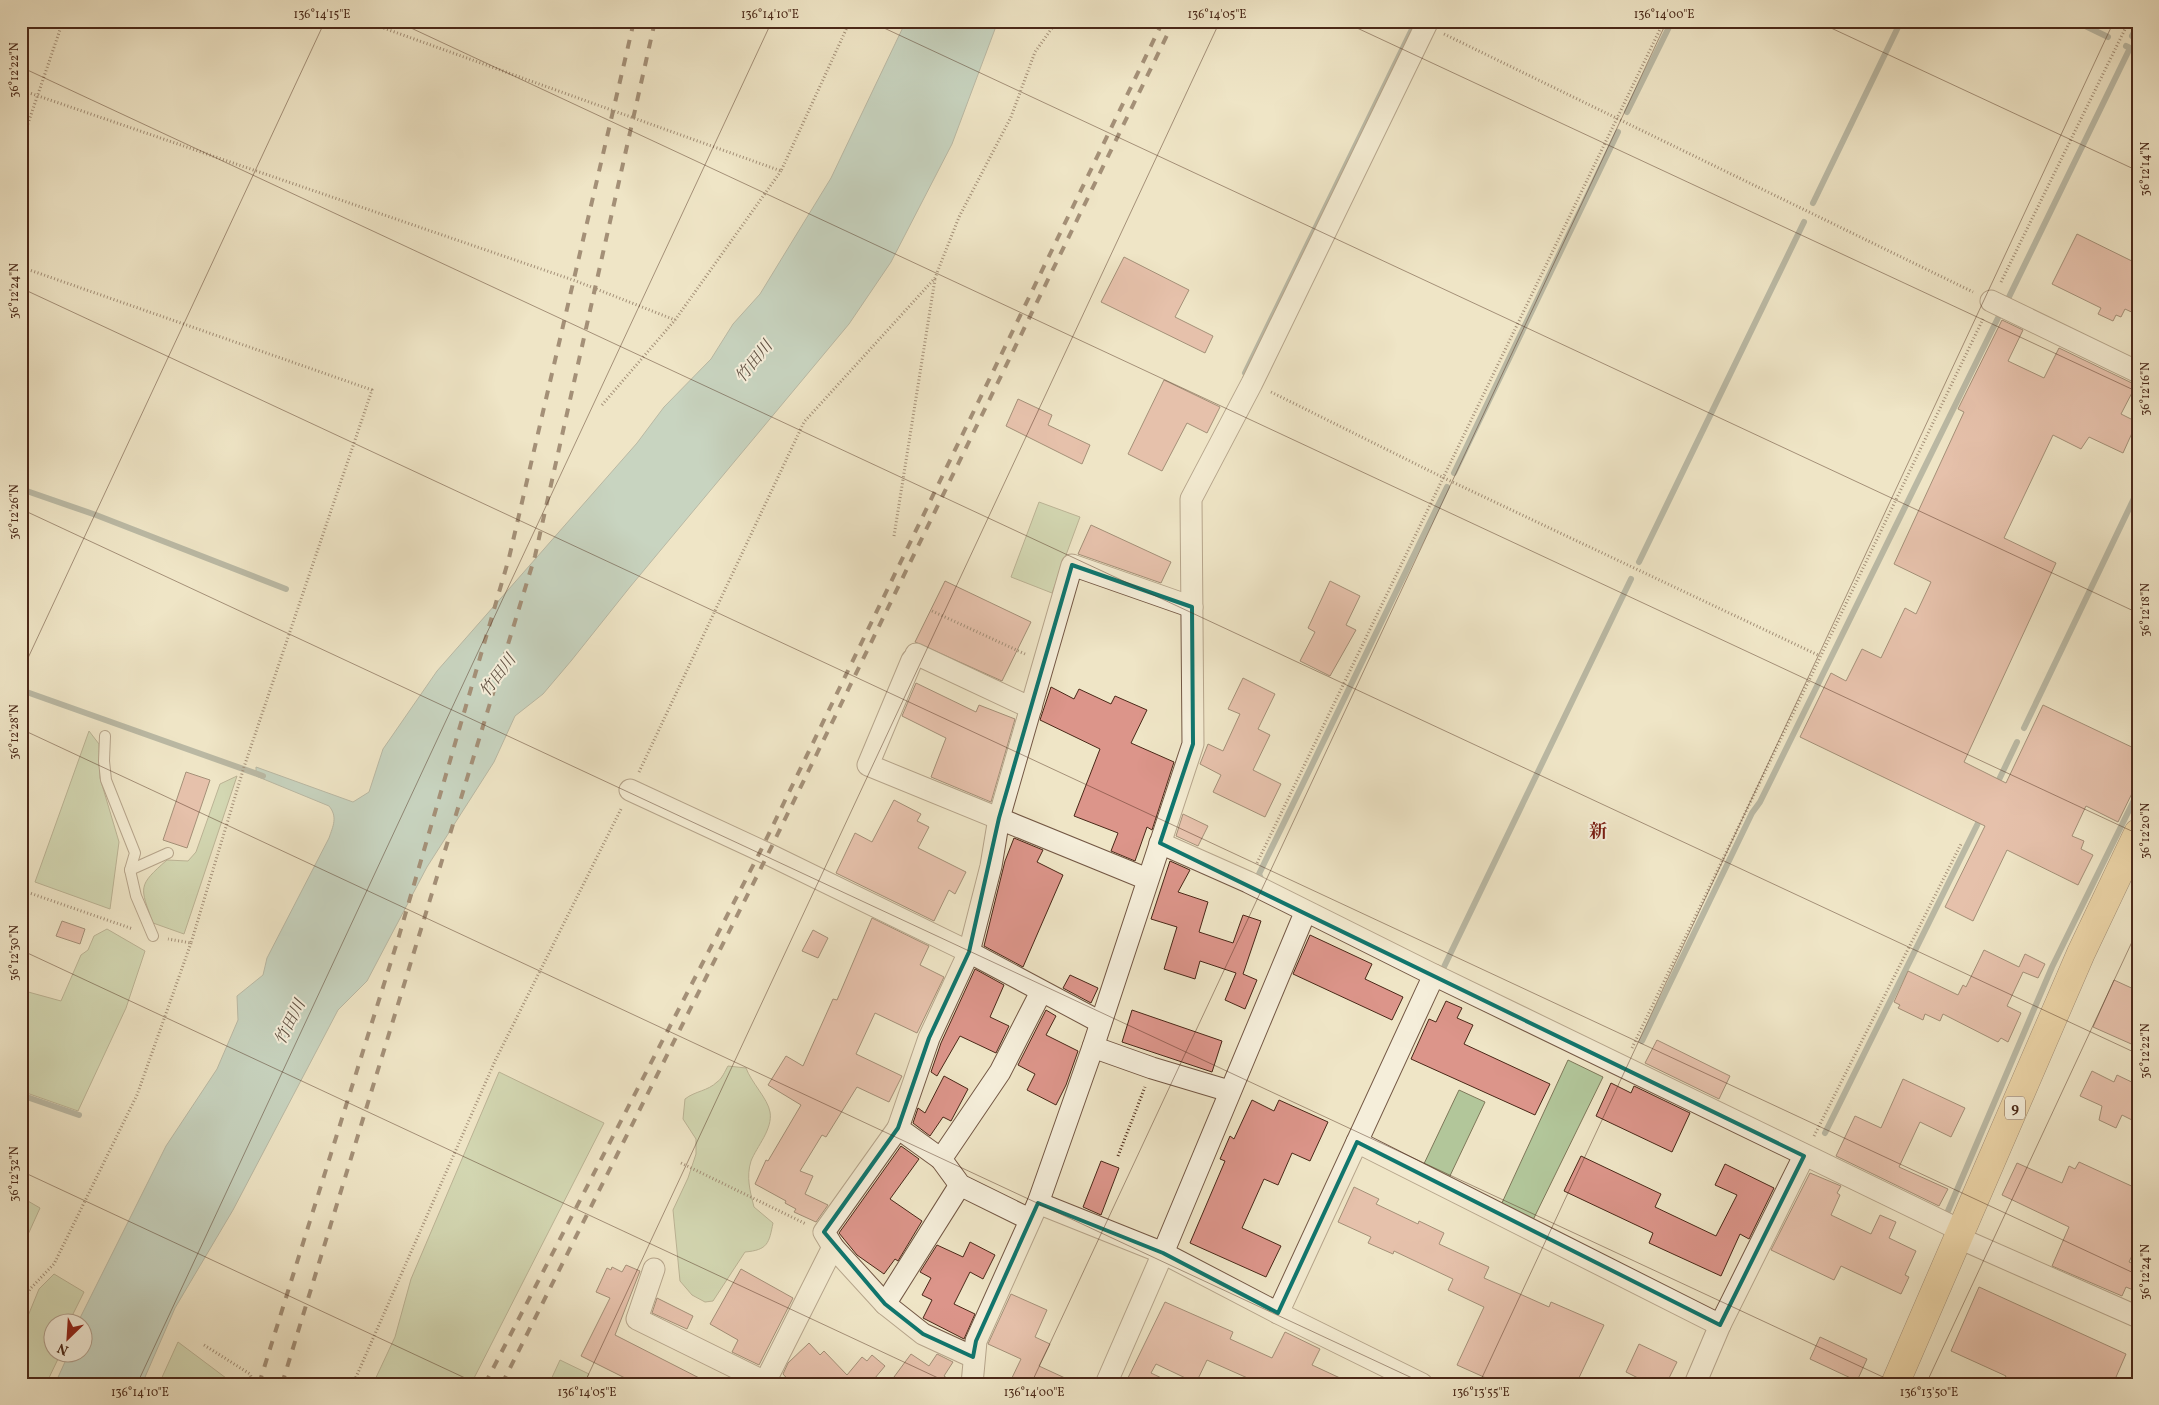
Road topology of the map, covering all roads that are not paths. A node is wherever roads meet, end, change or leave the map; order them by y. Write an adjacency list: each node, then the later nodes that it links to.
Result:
1 (1427, 23): 4 (street)
2 (1991, 301): 3 (street)
3 (2138, 372)
4 (1192, 607): 5 (street); 10 (street)
5 (1031, 708): 8 (street); 8 (street)
6 (105, 736): 12 (lane)
7 (630, 790): 16 (street)
8 (999, 818): 13 (street); 16 (street)
9 (2138, 834): 28 (main road, 9)
10 (1160, 843): 13 (street); 14 (street)
11 (168, 853): 12 (lane)
12 (130, 870): 15 (lane)
13 (1147, 880): 19 (street)
14 (1305, 913): 17 (street); 21 (street)
15 (153, 936)
16 (969, 952): 18 (street); 22 (street)
17 (1434, 975): 23 (street); 24 (street)
18 (1041, 992): 19 (street); 25 (street)
19 (1100, 1022): 20 (street)
20 (1092, 1047): 21 (street); 27 (street)
21 (1229, 1091): 30 (street)
22 (898, 1128): 25 (street); 29 (street)
23 (1357, 1142): 33 (street); 35 (street)
24 (1804, 1156): 28 (street); 35 (street)
25 (941, 1159): 26 (street)
26 (960, 1185): 27 (street); 32 (street)
27 (1033, 1211): 30 (street); 36 (street)
28 (1961, 1234): 34 (street); 42 (main road, 9)
29 (828, 1240): 32 (street); 37 (street)
30 (1164, 1253): 33 (street); 39 (street)
31 (654, 1270): 37 (street)
32 (885, 1304): 36 (street)
33 (1278, 1313): 40 (street)
34 (2138, 1317)
35 (1720, 1325): 41 (street)
36 (973, 1356): 38 (street)
37 (764, 1383)
38 (972, 1384)
39 (1106, 1384)
40 (1422, 1384)
41 (1695, 1384)
42 (1895, 1384)

